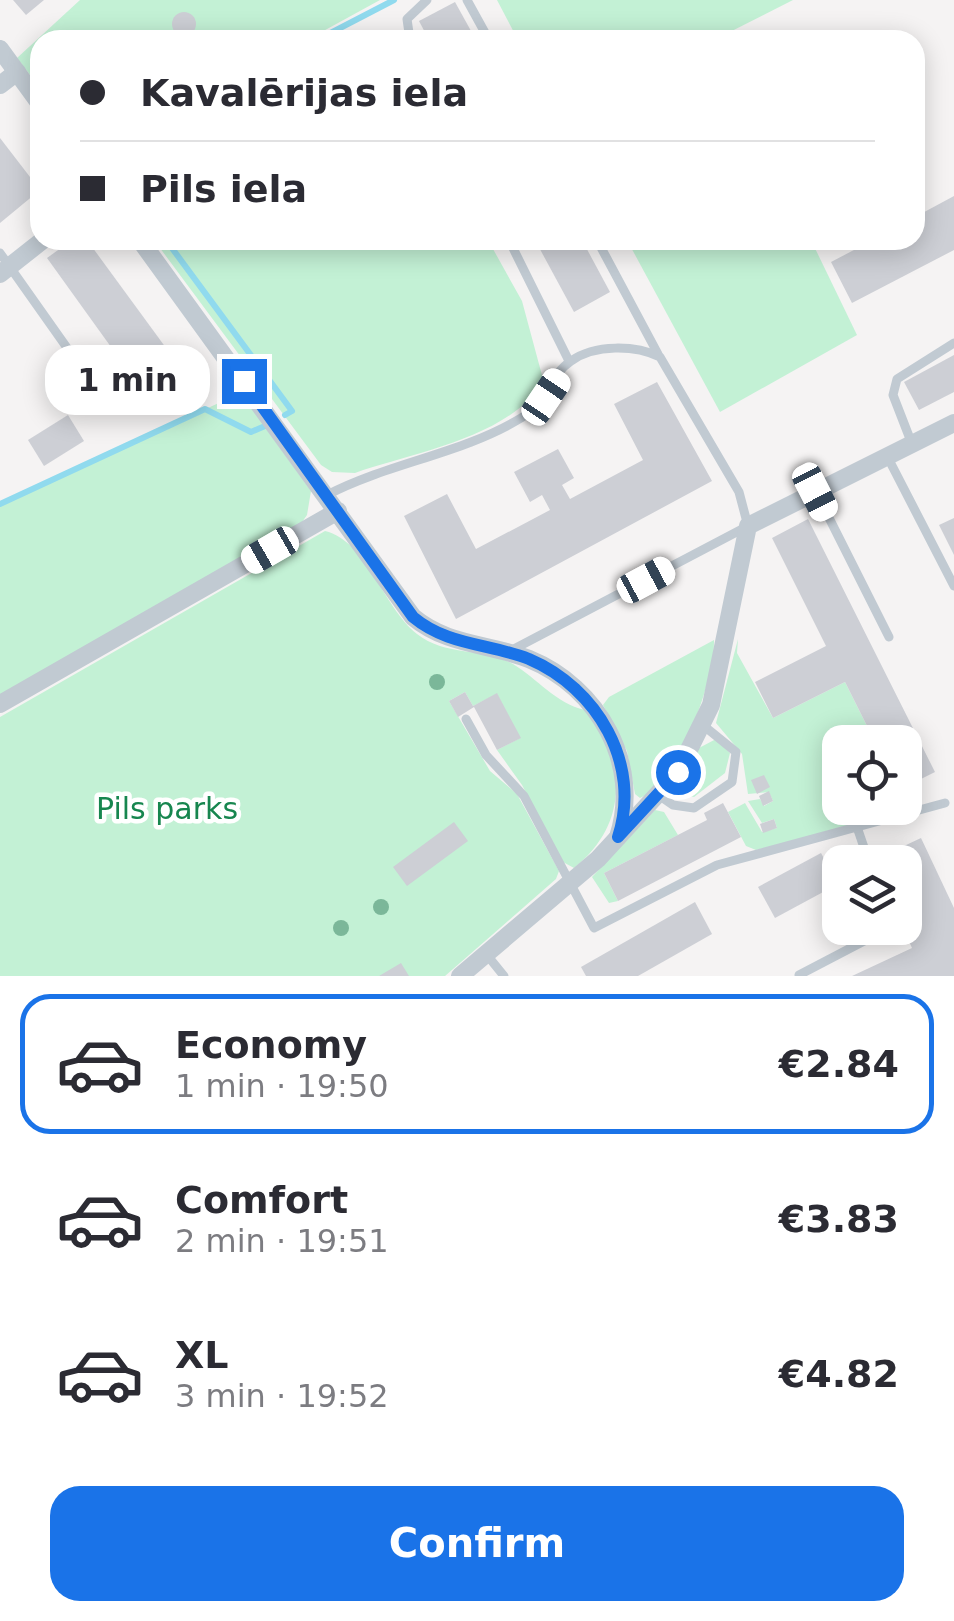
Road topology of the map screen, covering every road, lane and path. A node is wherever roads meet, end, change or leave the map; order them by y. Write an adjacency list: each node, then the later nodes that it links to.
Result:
1 (427, 0): 3 (lane)
2 (467, 0): 4 (lane)
3 (409, 30)
4 (484, 30)
5 (0, 49): 6 (street)
6 (17, 72): 7 (street); 8 (street)
7 (0, 85)
8 (30, 90)
9 (30, 249): 13 (street)
10 (147, 250): 22 (street)
11 (514, 250): 16 (lane)
12 (602, 250): 15 (lane)
13 (3, 265): 17 (lane)
14 (954, 344): 19 (lane)
15 (660, 357): 16 (lane); 23 (lane)
16 (569, 362): 22 (lane)
17 (82, 369)
18 (954, 422): 19 (street)
19 (912, 444): 20 (street)
20 (887, 456): 21 (street); 24 (lane)
21 (815, 492): 23 (street); 25 (lane)
22 (332, 503): 26 (street); 27 (street)
23 (748, 526): 26 (lane); 29 (street)
24 (954, 586)
25 (889, 637)
26 (509, 652): 33 (street)
27 (0, 704)
28 (466, 720): 35 (lane)
29 (704, 726): 30 (street); 30 (lane)
30 (660, 796): 33 (street)
31 (945, 804): 32 (lane)
32 (857, 828): 34 (lane); 35 (lane)
33 (618, 837): 35 (street)
34 (862, 845)
35 (571, 884): 37 (street)
36 (857, 945): 38 (lane)
37 (486, 954): 39 (street); 40 (lane)
38 (799, 975)
39 (460, 976)
40 (504, 976)

